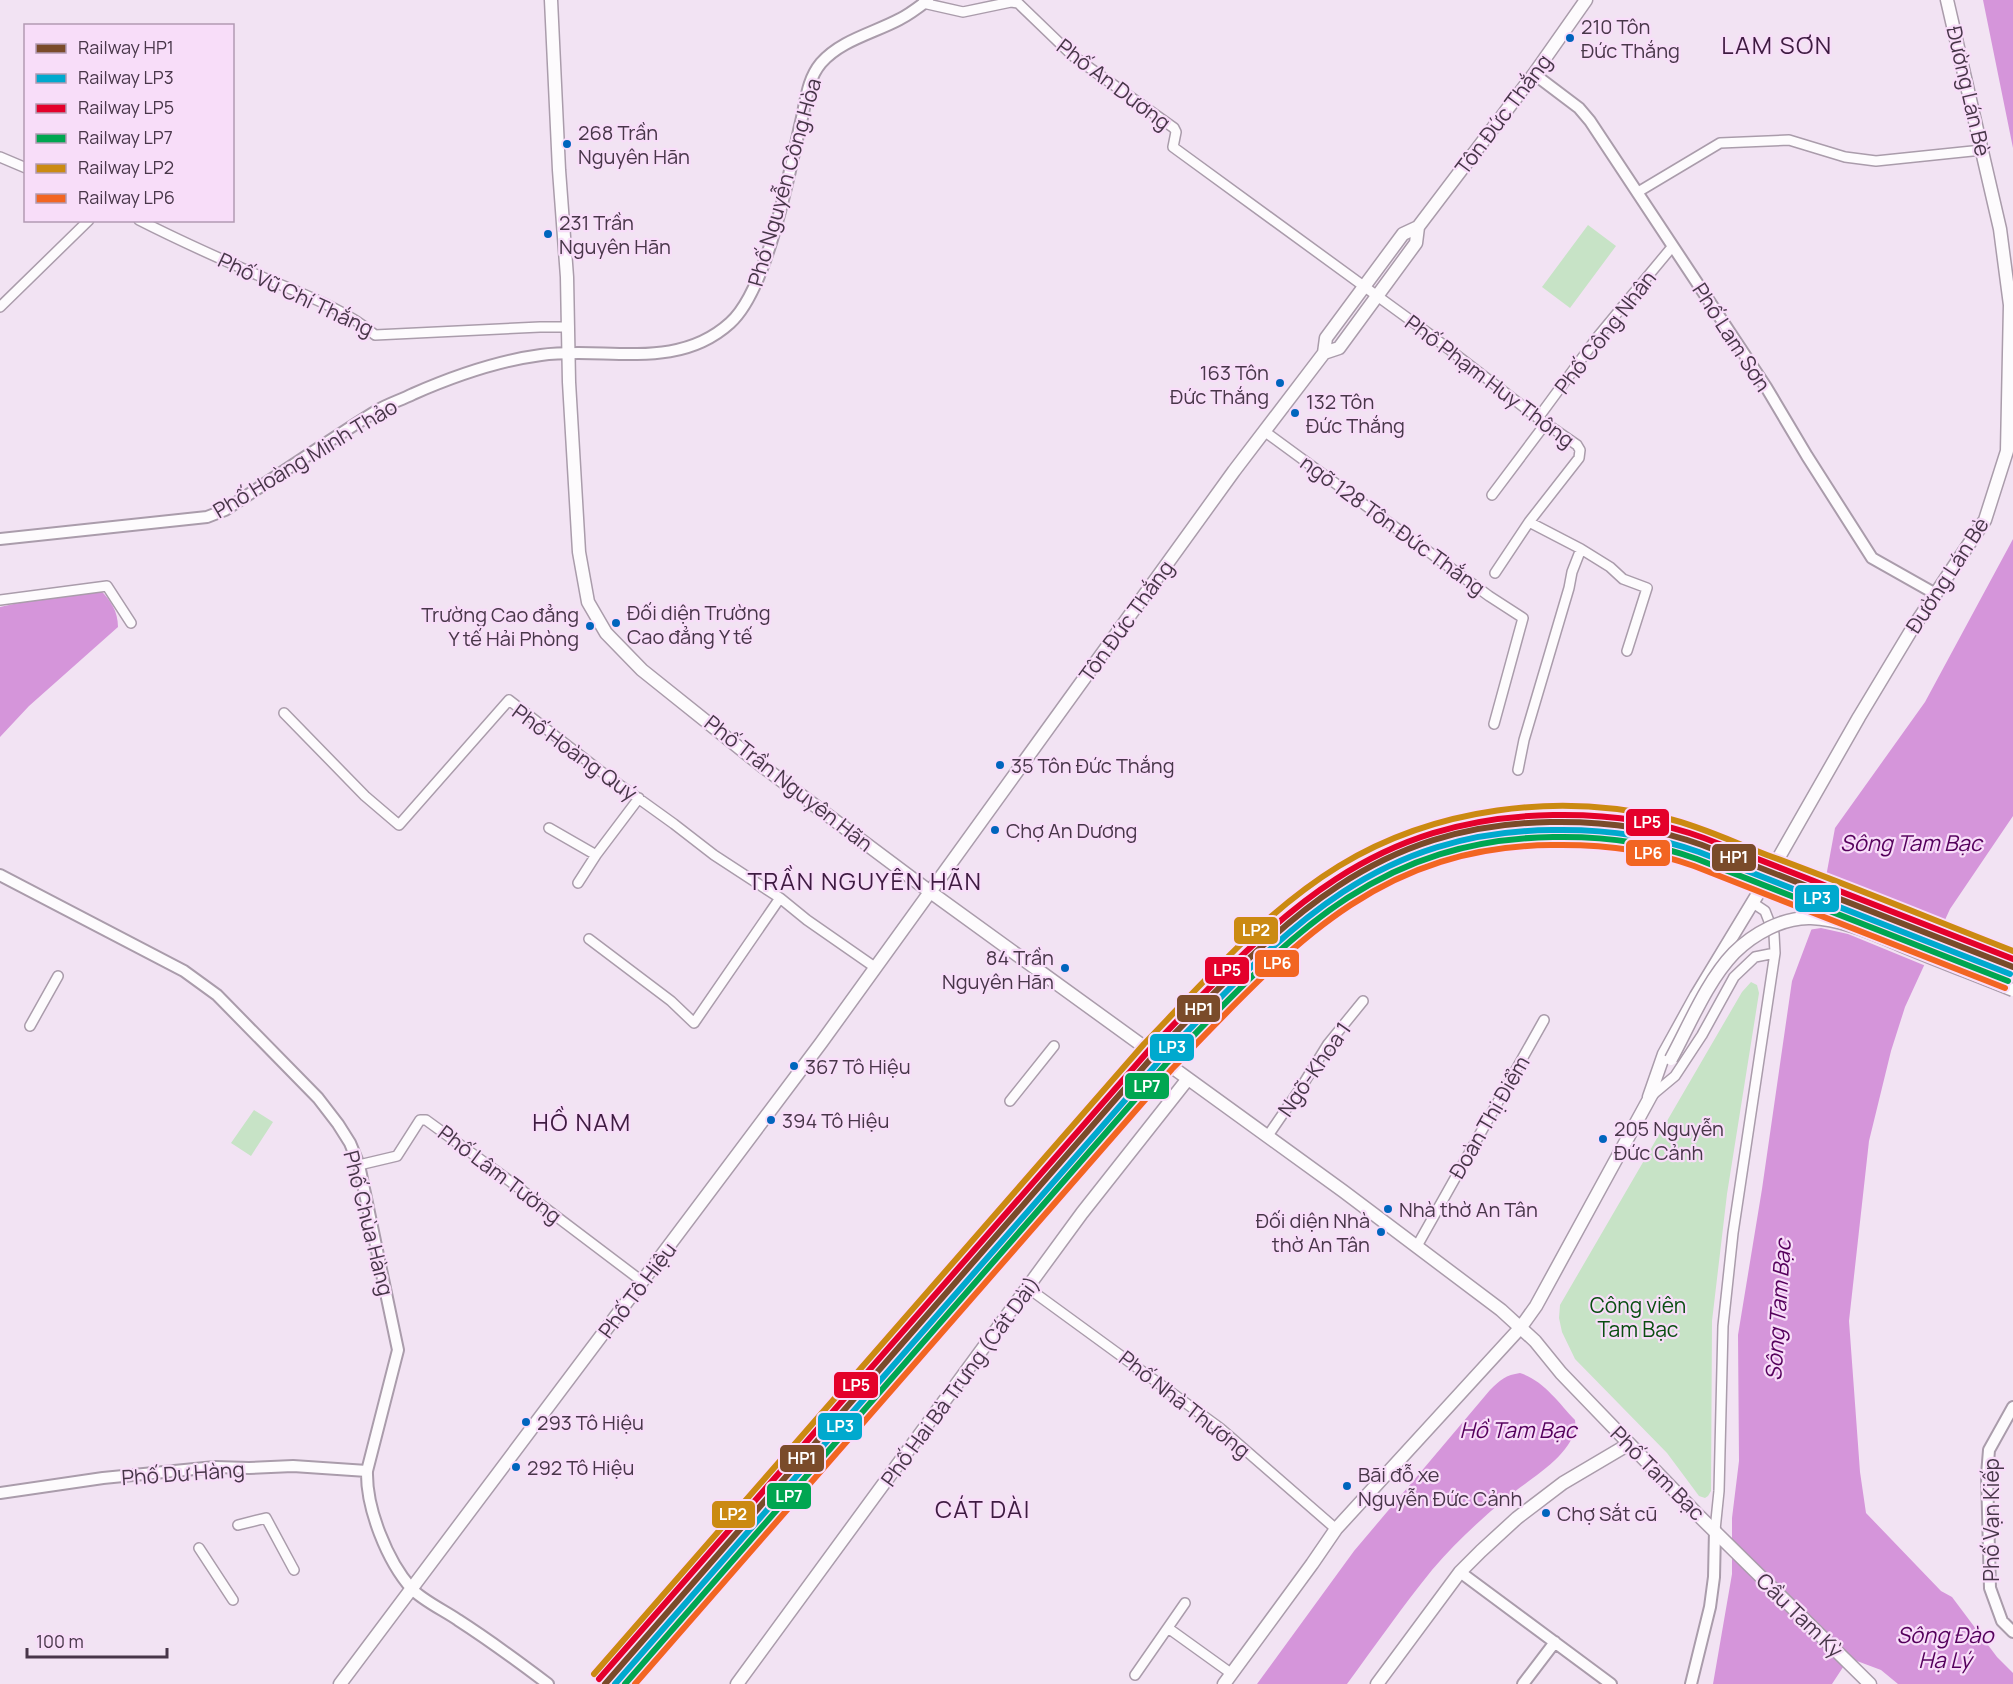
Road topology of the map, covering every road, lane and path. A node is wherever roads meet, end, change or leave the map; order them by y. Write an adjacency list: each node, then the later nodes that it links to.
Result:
1 (551, 0): 17 (main road, Phố Trần Nguyên Hãn)
2 (1586, 0): 5 (main road, Tôn Đức Thắng)
3 (1947, 0): 6 (main road, Đường Lán Bè)
4 (926, 2): 14 (street, Phố An Dương); 18 (street, Phố Nguyễn Công Hòa)
5 (1534, 74): 9 (street, Phố Lam Sơn); 12 (main road, Tôn Đức Thắng)
6 (1982, 150): 9 (street); 27 (main road, Đường Lán Bè)
7 (0, 157): 8 (street)
8 (24, 167)
9 (1638, 192): 13 (street, Phố Lam Sơn)
10 (86, 222): 16 (street)
11 (143, 222): 17 (street, Phố Vũ Chí Thắng)
12 (1418, 227): 14 (main road, Tôn Đức Thắng); 15 (main road, Tôn Đức Thắng)
13 (1672, 247): 20 (street, Phố Công Nhân); 27 (street, Phố Lam Sơn)
14 (1365, 286): 15 (street, Phố Phạm Huy Thông); 19 (main road, Tôn Đức Thắng)
15 (1378, 296): 19 (main road, Tôn Đức Thắng); 20 (street, Phố Phạm Huy Thông)
16 (0, 307)
17 (569, 327): 18 (main road, Phố Trần Nguyên Hãn)
18 (568, 353): 24 (street, Phố Hoàng Minh Thảo); 39 (main road, Phố Trần Nguyên Hãn)
19 (1324, 353): 21 (main road, Tôn Đức Thắng)
20 (1542, 420): 22 (street, Phố Công Nhân); 23 (street, Phố Phạm Huy Thông)
21 (1264, 431): 32 (street, ngõ 128 Tôn Đức Thắng); 39 (main road, Tôn Đức Thắng)
22 (1492, 495)
23 (1528, 522): 25 (street); 26 (street, Phố Phạm Huy Thông)
24 (0, 539)
25 (1581, 549): 30 (street); 33 (street)
26 (1495, 573)
27 (1934, 593): 41 (main road, Đường Lán Bè)
28 (0, 600): 29 (street)
29 (131, 623)
30 (1627, 651)
31 (284, 713): 34 (street, Phố Hoàng Quý)
32 (1494, 724)
33 (1518, 770)
34 (639, 798): 36 (street); 40 (street, Phố Hoàng Quý)
35 (549, 828): 36 (street)
36 (596, 855): 38 (street)
37 (0, 875): 55 (street, Phố Chùa Hàng)
38 (578, 883)
39 (929, 891): 44 (main road, Phố Tô Hiệu); 51 (main road, Phố Trần Nguyên Hãn)
40 (780, 898): 42 (street); 44 (street, Phố Hoàng Quý)
41 (1753, 903): 43 (street); 52 (main road, Đường Lán Bè)
42 (589, 939)
43 (1775, 953): 52 (street); 66 (street)
44 (876, 968): 57 (main road, Phố Tô Hiệu)
45 (58, 976): 49 (street)
46 (2013, 990): 52 (main road, bridge)
47 (1363, 1001): 54 (street, Ngõ-Khoa 1)
48 (1544, 1020): 56 (street, Đoàn Thị Điểm)
49 (30, 1026)
50 (1054, 1046): 53 (street)
51 (1187, 1080): 54 (main road, Phố Trần Nguyên Hãn); 58 (main road, Phố Hai Bà Trưng (Cát Dài))
52 (1649, 1097): 59 (main road)
53 (1010, 1101)
54 (1267, 1137): 56 (main road, Phố Trần Nguyên Hãn)
55 (359, 1166): 57 (street, Phố Lâm Tường); 62 (street, Phố Chùa Hàng)
56 (1417, 1246): 59 (main road, Phố Trần Nguyên Hãn)
57 (643, 1282): 70 (main road, Phố Tô Hiệu)
58 (1028, 1288): 65 (street, Phố Nhà Thương); 80 (main road, Phố Hai Bà Trưng (Cát Dài))
59 (1521, 1327): 61 (main road, Phố Tam Bạc); 65 (main road)
60 (2013, 1407): 74 (street, Phố Vạn Kiếp)
61 (1629, 1444): 66 (main road, Phố Tam Bạc); 69 (main road)
62 (367, 1471): 63 (street, Phố Dư Hàng); 70 (street, Phố Chùa Hàng)
63 (0, 1493)
64 (238, 1525): 68 (street)
65 (1336, 1529): 77 (main road)
66 (1715, 1530): 84 (street, Phố Tam Bạc); 85 (main road, Cầu Tam Kỳ)
67 (199, 1548): 71 (street)
68 (294, 1570)
69 (1460, 1572): 75 (street); 81 (main road)
70 (413, 1590): 78 (main road, Phố Tô Hiệu); 79 (street)
71 (233, 1600)
72 (1185, 1603): 73 (street)
73 (1168, 1628): 76 (street); 77 (street)
74 (2013, 1632)
75 (1555, 1642): 82 (street); 83 (street)
76 (1135, 1675)
77 (1228, 1679)
78 (340, 1684)
79 (548, 1684)
80 (737, 1684)
81 (1377, 1684)
82 (1523, 1684)
83 (1611, 1684)
84 (1691, 1684)
85 (1870, 1684)

